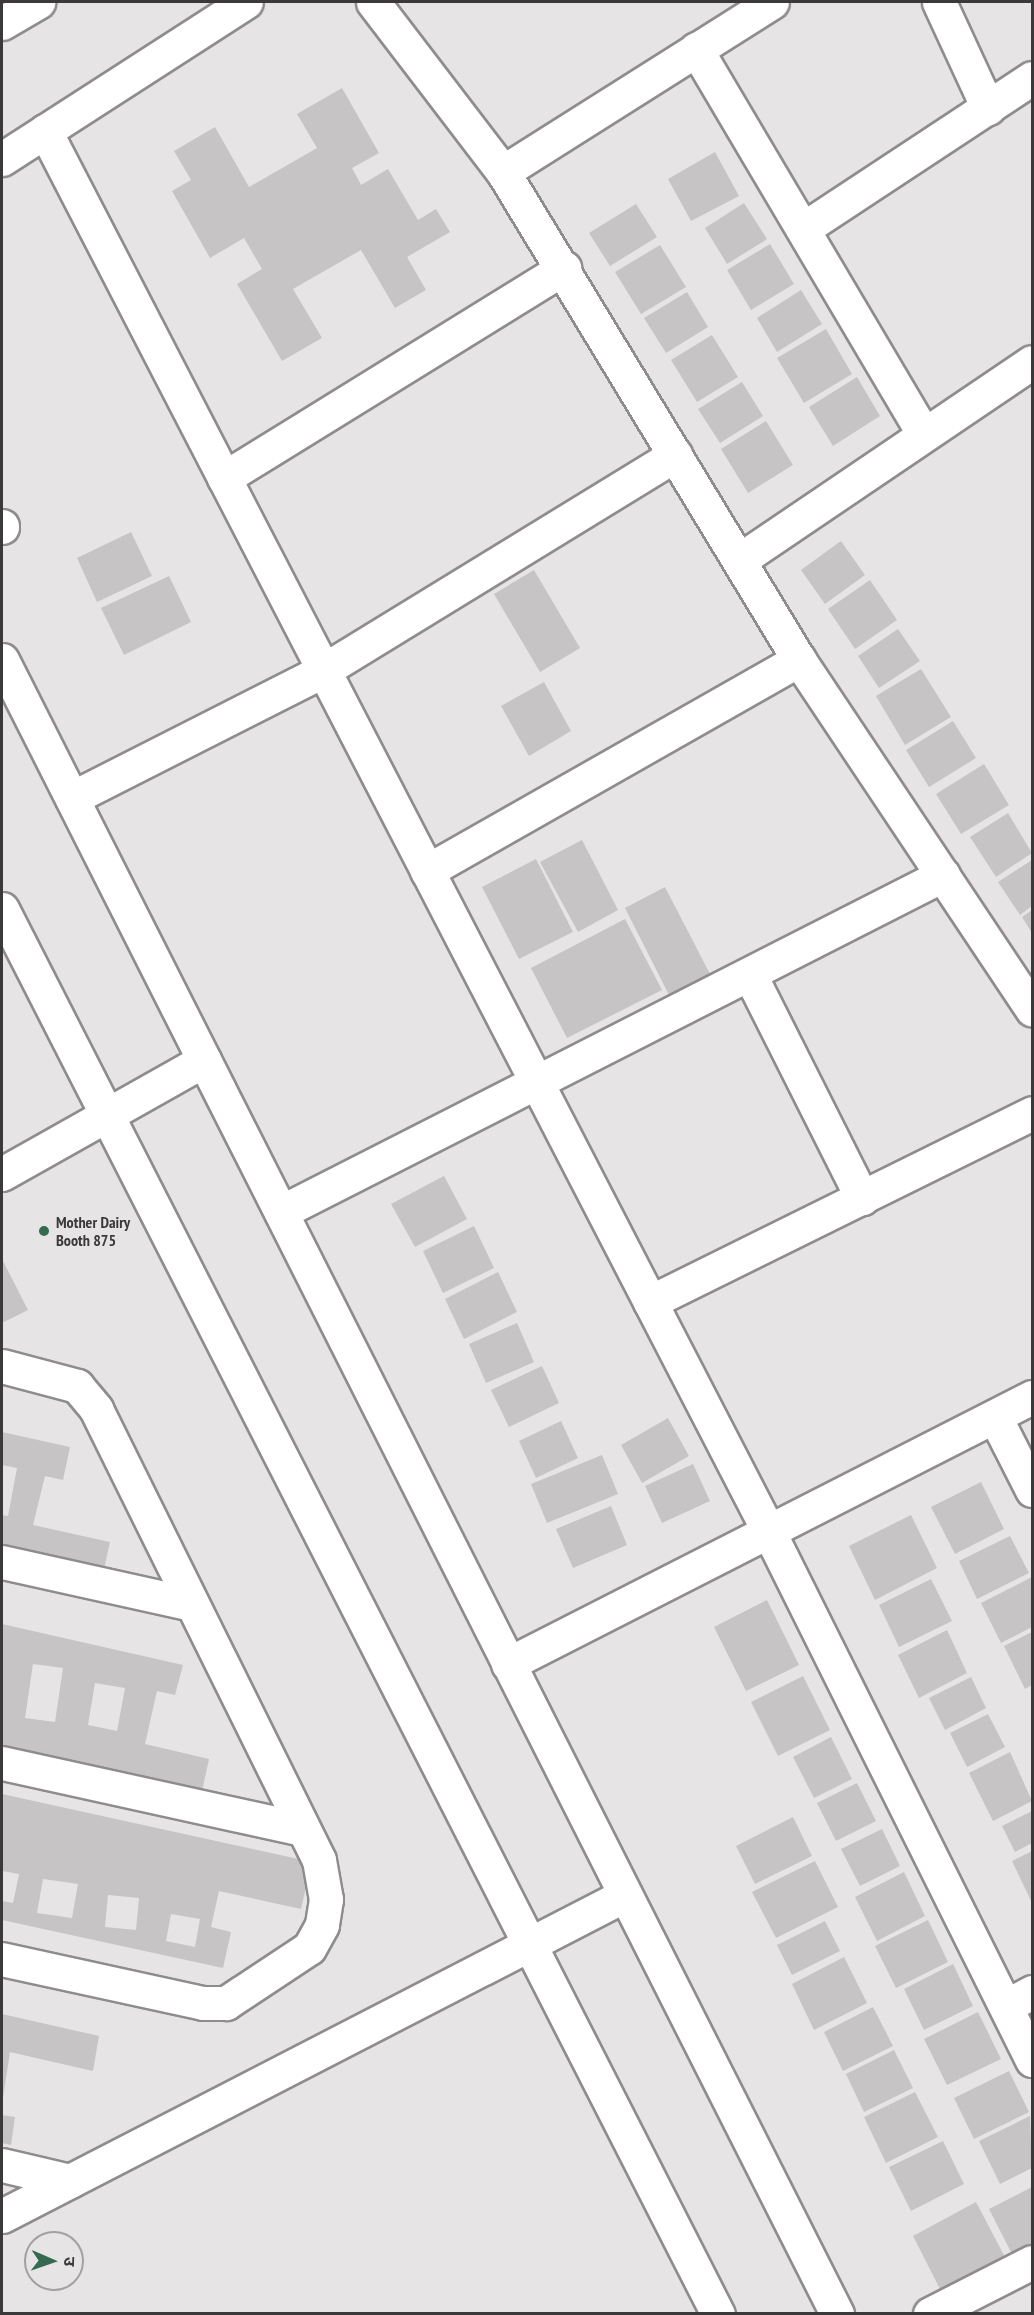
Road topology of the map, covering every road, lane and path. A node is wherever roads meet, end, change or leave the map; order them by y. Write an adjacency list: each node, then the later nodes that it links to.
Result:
1 (38, 2): 6 (street)
2 (246, 2): 10 (street)
3 (372, 2): 12 (street)
4 (772, 2): 7 (street)
5 (939, 2): 9 (street)
6 (2, 23)
7 (696, 49): 12 (street); 13 (street)
8 (1032, 78): 9 (street)
9 (988, 108): 13 (street)
10 (45, 131): 11 (street); 18 (street)
11 (2, 159)
12 (503, 172): 14 (street)
13 (803, 229): 16 (street)
14 (564, 268): 17 (street); 18 (street)
15 (1032, 362): 16 (street)
16 (923, 433): 19 (street)
17 (675, 455): 19 (street); 22 (street)
18 (224, 478): 22 (street)
19 (741, 559): 21 (street)
20 (2, 660): 23 (street)
21 (799, 660): 24 (street); 25 (street)
22 (324, 670): 23 (street); 24 (street)
23 (72, 798): 29 (street)
24 (427, 871): 30 (street)
25 (943, 875): 27 (street); 28 (street)
26 (2, 909): 31 (street)
27 (750, 975): 30 (street); 34 (street)
28 (1032, 1010)
29 (204, 1060): 31 (street); 35 (street)
30 (537, 1083): 35 (street); 36 (street)
31 (105, 1113): 33 (street); 48 (street)
32 (1032, 1113): 34 (street)
33 (2, 1174)
34 (862, 1198): 36 (street)
35 (281, 1212): 44 (street)
36 (650, 1302): 41 (street)
37 (2, 1366): 43 (street)
38 (1032, 1397): 39 (street)
39 (995, 1417): 40 (street); 41 (street)
40 (1032, 1490)
41 (769, 1532): 44 (street); 50 (street)
42 (2, 1562): 43 (street)
43 (191, 1604): 46 (street)
44 (508, 1664): 47 (street)
45 (2, 1763): 46 (street)
46 (302, 1829): 49 (street)
47 (625, 1895): 48 (street); 57 (street)
48 (530, 1944): 53 (street); 56 (street)
49 (2, 1959)
50 (1019, 1999): 51 (street)
51 (1032, 2060)
52 (2, 2165): 53 (street)
53 (70, 2181): 54 (street)
54 (2, 2216)
55 (1032, 2262): 58 (street)
56 (718, 2313)
57 (837, 2313)
58 (930, 2313)

